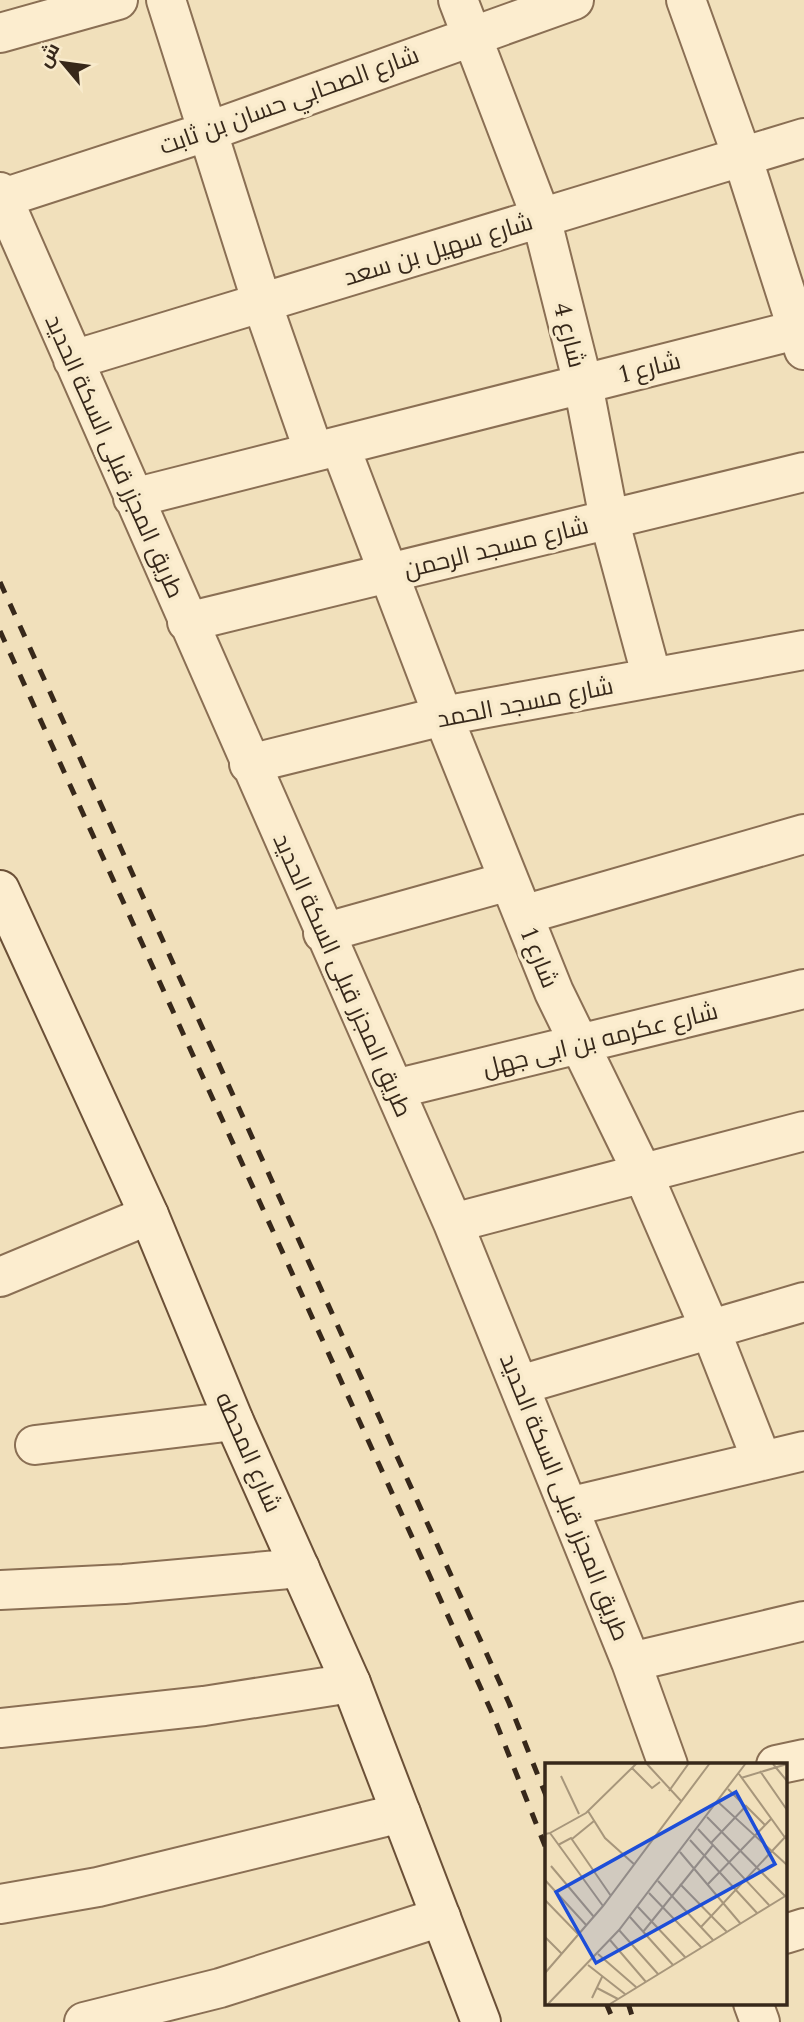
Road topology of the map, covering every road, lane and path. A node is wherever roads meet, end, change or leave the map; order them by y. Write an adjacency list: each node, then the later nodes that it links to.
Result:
1 (118, 0): 6 (street)
2 (166, 0): 7 (street)
3 (574, 0): 5 (street, شارع الصحابي حسان بن ثابت)
4 (686, 0): 9 (street, شارع 1)
5 (465, 17): 7 (street, شارع الصحابي حسان بن ثابت); 11 (street, شارع 4)
6 (0, 33)
7 (209, 131): 10 (street, شارع الصحابي حسان بن ثابت); 12 (street)
8 (804, 138): 9 (street, شارع سهيل بن سعد)
9 (742, 156): 11 (street, شارع سهيل بن سعد); 13 (street, شارع 1)
10 (1, 195): 14 (street, طريق المجزر قبلى السكة الحديد)
11 (541, 217): 12 (street, شارع سهيل بن سعد); 15 (street, شارع 4)
12 (262, 303): 14 (street, شارع سهيل بن سعد); 16 (street)
13 (802, 336): 15 (street, شارع 1)
14 (73, 360): 18 (street, طريق المجزر قبلى السكة الحديد)
15 (583, 384): 16 (street, شارع 1); 19 (street, شارع 4)
16 (327, 449): 18 (street, شارع 1); 20 (street, شارع 1)
17 (804, 472): 19 (street, شارع مسجد الرحمن)
18 (133, 498): 21 (street, طريق المجزر قبلى السكة الحديد)
19 (609, 519): 20 (street, شارع مسجد الرحمن); 23 (street, شارع 4)
20 (388, 573): 21 (street, شارع مسجد الرحمن); 24 (street, شارع 1)
21 (187, 622): 25 (street, طريق المجزر قبلى السكة الحديد)
22 (804, 650): 23 (street, شارع مسجد الحمد)
23 (652, 678): 24 (street, شارع مسجد الحمد)
24 (443, 716): 25 (street, شارع مسجد الحمد); 27 (street, شارع 1)
25 (249, 764): 30 (street, طريق المجزر قبلى السكة الحديد)
26 (804, 834): 29 (street)
27 (509, 881): 29 (street, شارع 1); 30 (street)
28 (0, 890): 36 (street, شارع المحطه)
29 (523, 915): 32 (street, شارع 1)
30 (323, 933): 33 (street, طريق المجزر قبلى السكة الحديد)
31 (804, 989): 32 (street, شارع عكرمه بن ابى جهل)
32 (579, 1045): 33 (street, شارع عكرمه بن ابى جهل); 35 (street, شارع 1)
33 (395, 1089): 37 (street, طريق المجزر قبلى السكة الحديد)
34 (804, 1131): 35 (street)
35 (643, 1174): 37 (street); 40 (street, شارع 1)
36 (149, 1215): 38 (street); 42 (street, شارع المحطه)
37 (453, 1223): 41 (street, طريق المجزر قبلى السكة الحديد)
38 (0, 1277)
39 (804, 1302): 40 (street)
40 (711, 1331): 41 (street); 45 (street, شارع 1)
41 (520, 1385): 46 (street, طريق المجزر قبلى السكة الحديد)
42 (234, 1421): 43 (street); 47 (street, شارع المحطه)
43 (35, 1445)
44 (804, 1451): 45 (street)
45 (762, 1461): 46 (street)
46 (568, 1507): 50 (street, طريق المجزر قبلى السكة الحديد)
47 (300, 1568): 48 (street); 51 (street, شارع المحطه)
48 (0, 1591)
49 (804, 1621): 50 (street)
50 (631, 1662): 54 (street, طريق المجزر قبلى السكة الحديد)
51 (351, 1682): 52 (street); 56 (street, شارع المحطه)
52 (0, 1728)
53 (804, 1759): 55 (street)
54 (667, 1763)
55 (785, 1763)
56 (401, 1814): 57 (street); 58 (street, شارع المحطه)
57 (0, 1904)
58 (441, 1917): 62 (street); 63 (street, شارع المحطه)
59 (804, 1927): 60 (street)
60 (786, 1934)
61 (754, 2004): 64 (street)
62 (84, 2022)
63 (481, 2022)
64 (760, 2022)

